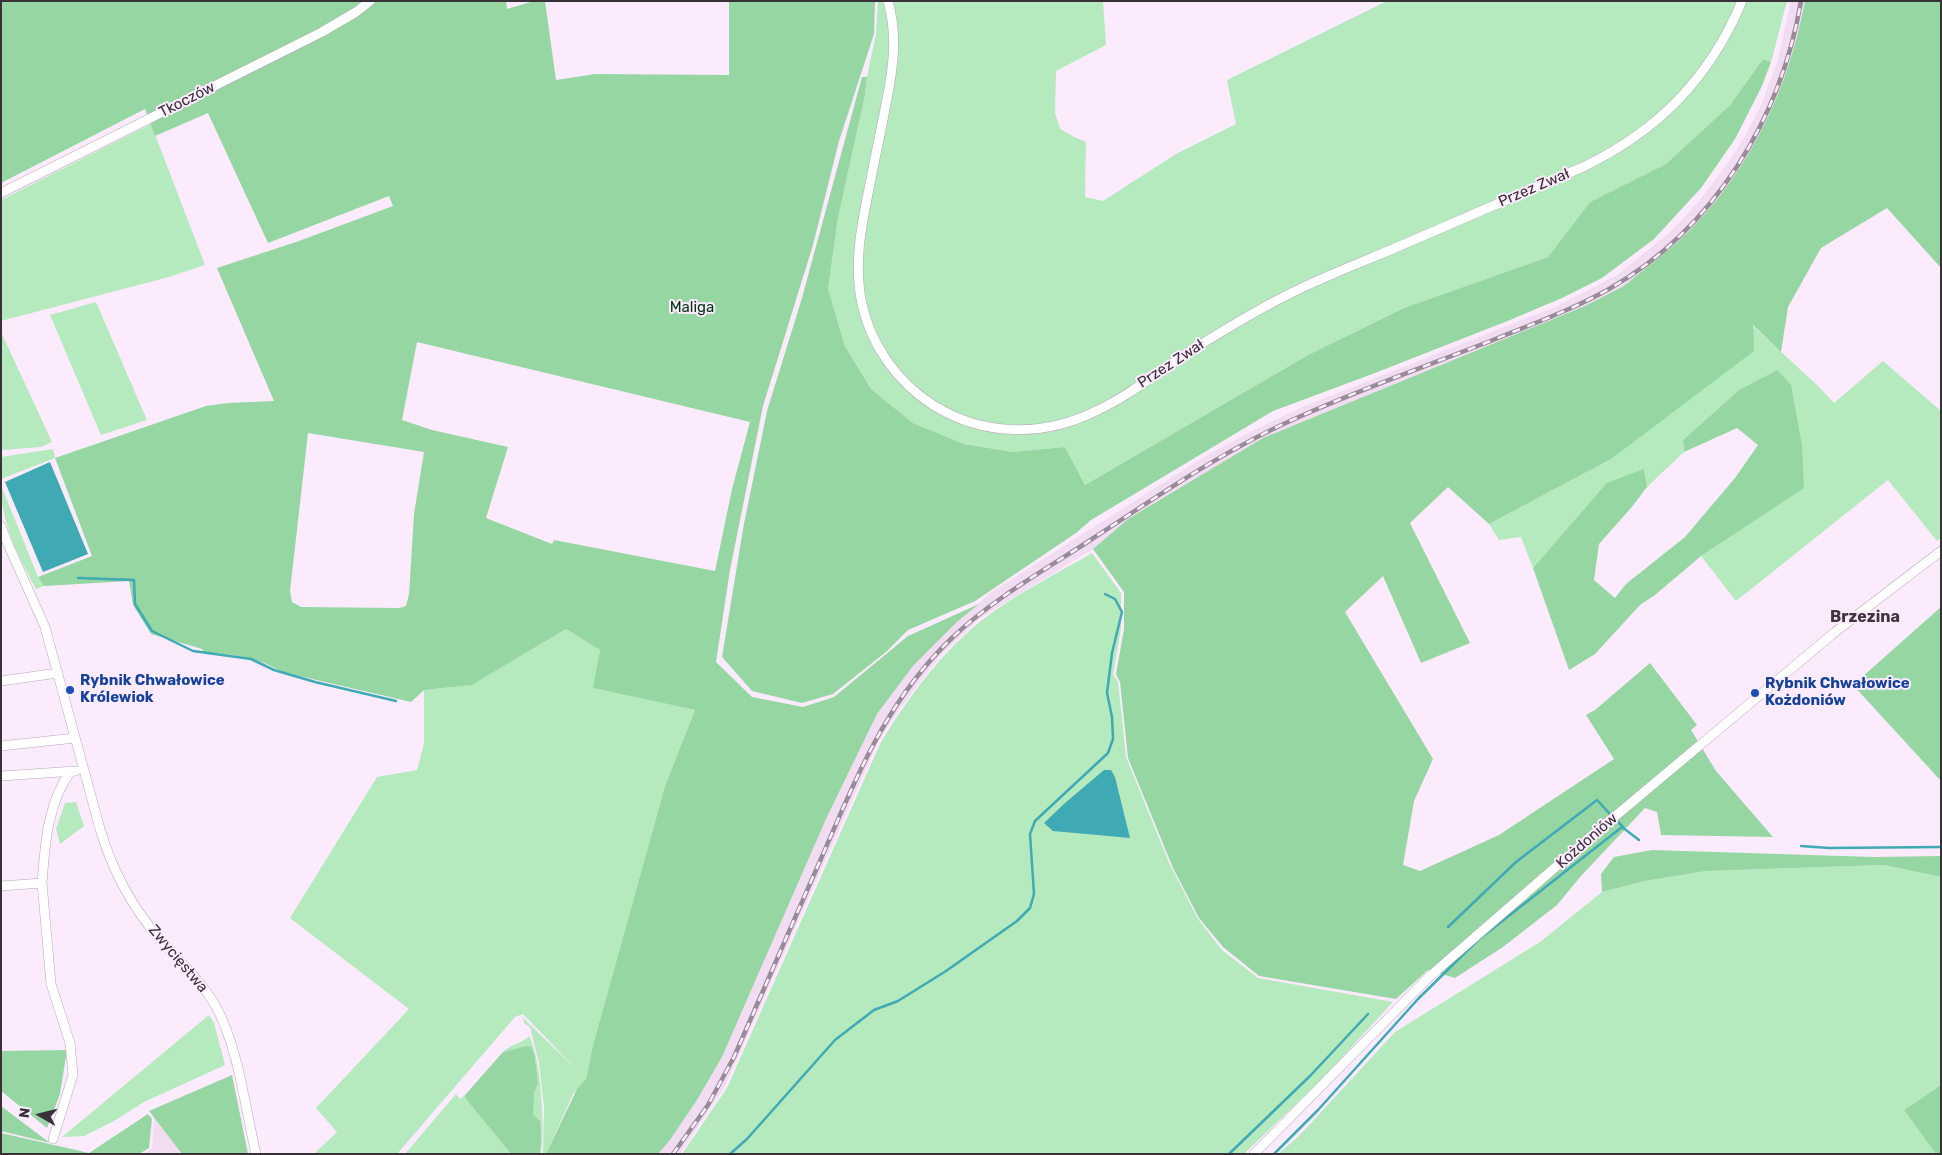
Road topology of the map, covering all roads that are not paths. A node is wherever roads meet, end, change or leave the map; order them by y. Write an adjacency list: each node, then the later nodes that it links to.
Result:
1 (370, 1): 4 (street, Tkoczów)
2 (888, 1): 3 (street, Przez Zwał)
3 (1742, 1)
4 (1, 193)
5 (1, 526): 6 (street, Zwycięstwa)
6 (4, 543): 8 (street, Zwycięstwa)
7 (1941, 551): 19 (street, Kożdoniów)
8 (58, 673): 9 (street); 10 (street, Zwycięstwa)
9 (1, 681)
10 (75, 738): 11 (street); 12 (street, Zwycięstwa)
11 (1, 746)
12 (84, 769): 13 (street); 18 (street, Zwycięstwa)
13 (72, 771): 14 (street); 15 (street)
14 (1, 776)
15 (42, 883): 16 (street); 17 (street)
16 (1, 886)
17 (53, 1139)
18 (256, 1154)
19 (1254, 1154)

